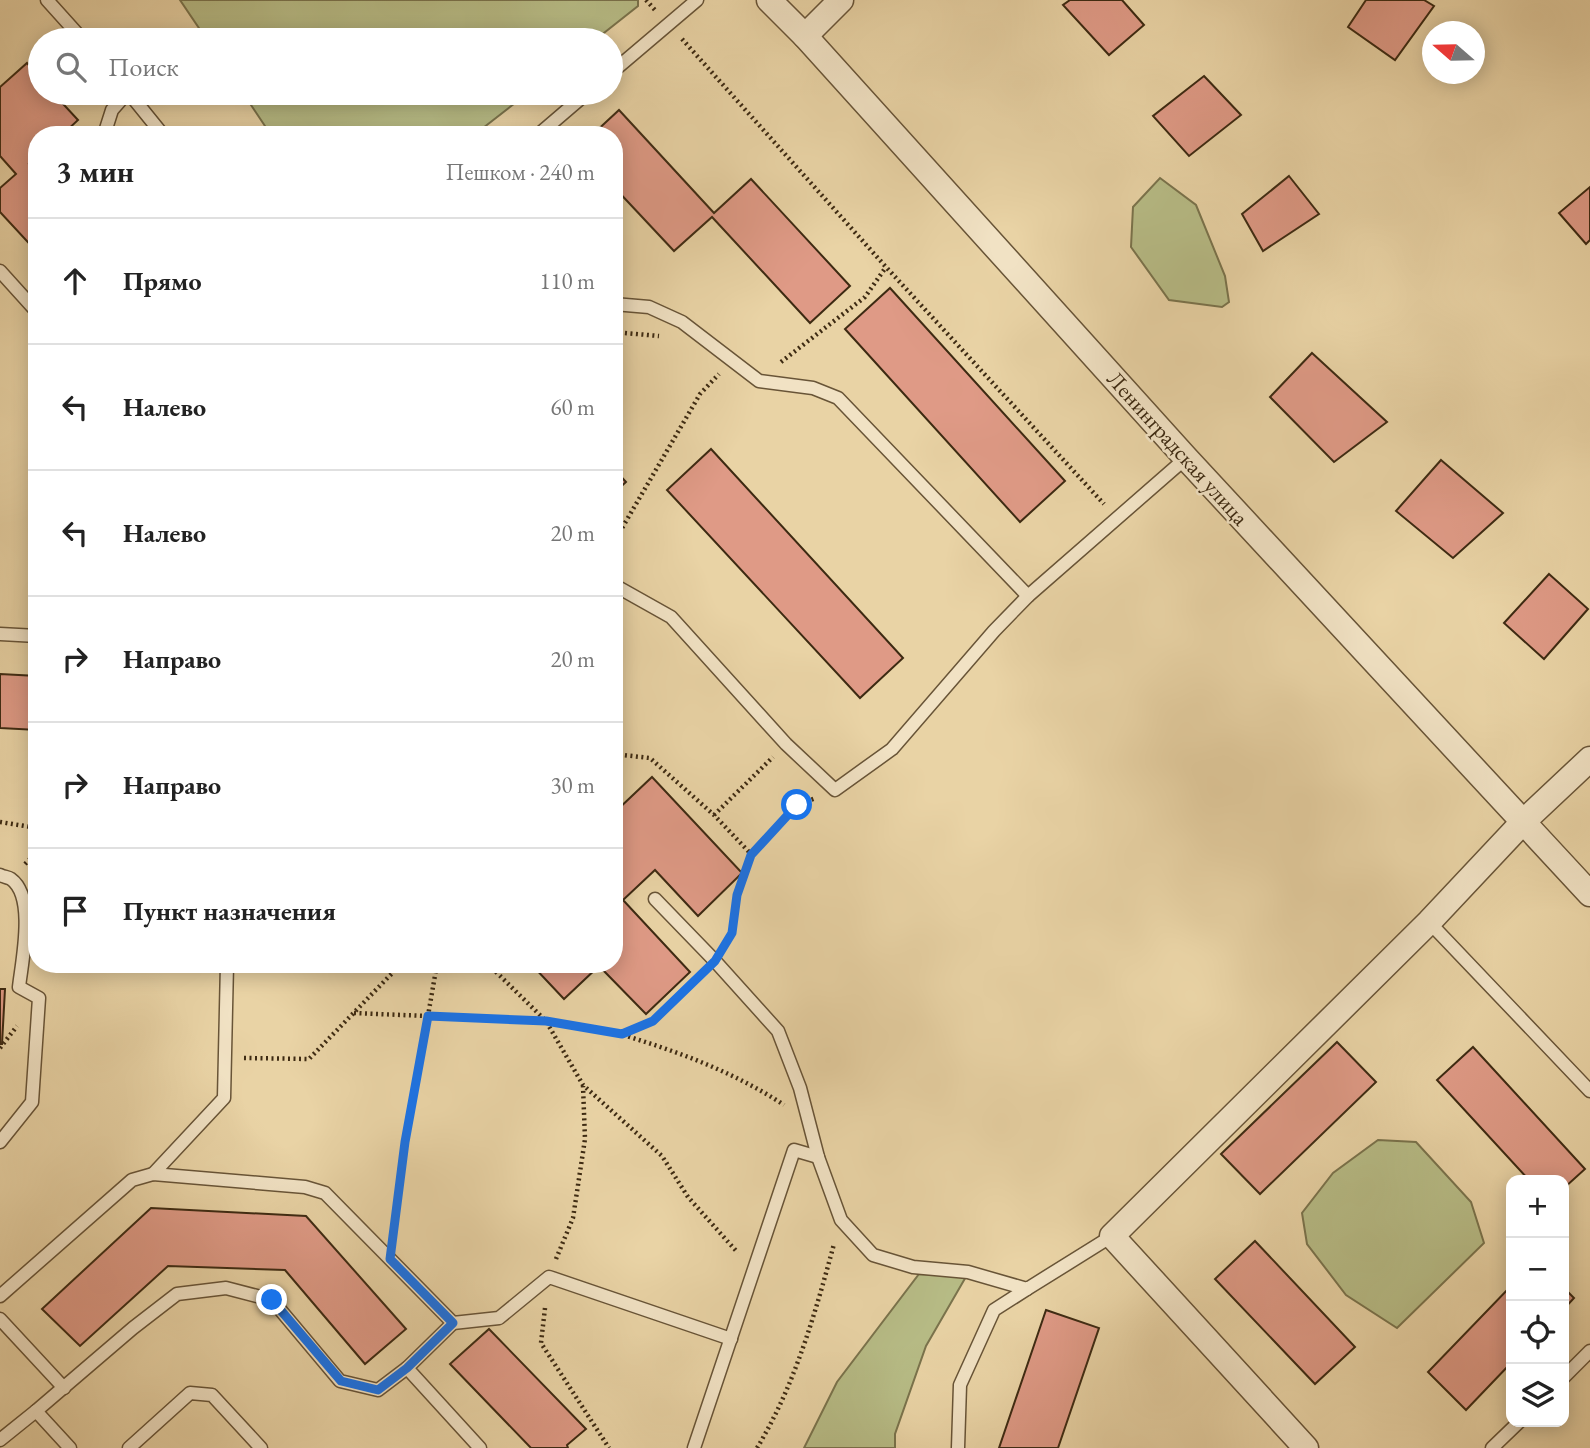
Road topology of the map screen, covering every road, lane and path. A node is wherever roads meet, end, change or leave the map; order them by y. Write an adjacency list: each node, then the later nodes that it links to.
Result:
1 (47, 0): 7 (lane)
2 (646, 0): 6 (path)
3 (697, 0): 6 (lane)
4 (769, 0): 8 (street, Ленинградская улица)
5 (841, 0): 8 (street)
6 (668, 24): 9 (lane); 16 (path)
7 (72, 28)
8 (805, 36): 22 (street, Ленинградская улица)
9 (623, 63)
10 (116, 105): 13 (lane)
11 (138, 105): 14 (lane)
12 (573, 105): 15 (lane)
13 (107, 126)
14 (156, 126)
15 (548, 126)
16 (886, 267): 21 (path); 23 (path)
17 (0, 271): 18 (lane)
18 (28, 302)
19 (623, 305): 20 (lane)
20 (731, 360): 21 (lane); 24 (path)
21 (759, 381): 26 (lane)
22 (1186, 458): 23 (lane); 35 (street, Ленинградская улица)
23 (1117, 518): 26 (lane)
24 (623, 527)
25 (623, 590): 29 (lane)
26 (1028, 596): 32 (lane)
27 (0, 634): 28 (lane)
28 (28, 636)
29 (786, 744): 32 (lane); 33 (path)
30 (623, 755): 33 (path)
31 (1590, 759): 35 (street)
32 (835, 790): 37 (path)
33 (714, 815): 37 (path)
34 (0, 822): 36 (path)
35 (1523, 822): 39 (street, Ленинградская улица); 41 (street)
36 (28, 827)
37 (751, 855): 42 (path)
38 (0, 875): 54 (lane)
39 (1590, 894)
40 (655, 899): 42 (lane)
41 (1429, 922): 52 (lane); 58 (street)
42 (715, 961): 50 (path); 53 (lane)
43 (227, 973): 51 (lane)
44 (392, 973): 47 (path)
45 (435, 973): 48 (path)
46 (497, 973): 49 (path)
47 (354, 1013): 48 (path); 51 (path)
48 (428, 1016): 49 (path); 59 (path)
49 (546, 1021): 50 (path); 60 (path)
50 (622, 1034): 53 (path)
51 (226, 1058): 56 (lane)
52 (1590, 1091)
53 (809, 1121): 55 (lane)
54 (0, 1142)
55 (818, 1157): 57 (lane); 60 (lane)
56 (153, 1174): 59 (lane); 62 (lane)
57 (841, 1220): 61 (lane); 78 (path)
58 (1112, 1236): 61 (lane); 80 (street)
59 (390, 1259): 64 (lane)
60 (754, 1270): 65 (lane)
61 (1027, 1289): 79 (lane)
62 (0, 1296)
63 (0, 1318): 69 (lane)
64 (453, 1323): 65 (lane); 67 (lane)
65 (731, 1339): 77 (lane)
66 (1590, 1352): 68 (lane)
67 (407, 1368): 69 (lane); 76 (lane)
68 (1569, 1372)
69 (64, 1388): 70 (lane)
70 (36, 1411): 72 (lane); 73 (lane)
71 (1514, 1427): 81 (lane)
72 (0, 1440)
73 (70, 1448)
74 (129, 1448): 75 (lane)
75 (261, 1448)
76 (480, 1448)
77 (694, 1448)
78 (758, 1448)
79 (958, 1448)
80 (1306, 1448)
81 (1492, 1448)

